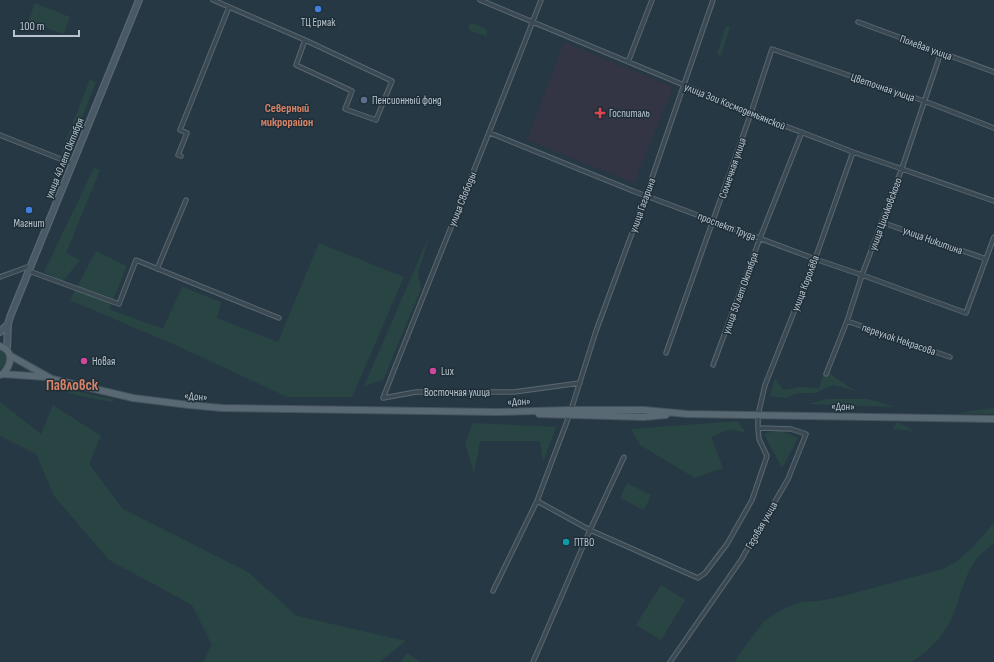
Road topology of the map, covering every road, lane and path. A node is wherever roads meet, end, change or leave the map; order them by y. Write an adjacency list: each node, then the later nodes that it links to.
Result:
1 (139, 0): 24 (street, улица 40 лет Октября)
2 (213, 0): 7 (street)
3 (480, 0): 8 (street, улица Зои Космодемьянской)
4 (541, 0): 8 (street, улица Свободы)
5 (652, 0): 13 (street)
6 (712, 0): 15 (street, улица Гагарина)
7 (229, 7): 10 (street); 23 (street)
8 (533, 21): 13 (street, улица Зои Космодемьянской); 20 (street, улица Свободы)
9 (858, 22): 12 (street, Полевая улица)
10 (306, 40): 10 (street)
11 (772, 49): 16 (street, Цветочная улица); 17 (street, Солнечная улица)
12 (941, 52): 14 (street, Полевая улица); 16 (street, улица Циолковского)
13 (628, 62): 15 (street, улица Зои Космодемьянской)
14 (994, 72)
15 (684, 85): 17 (street, улица Зои Космодемьянской); 26 (street, улица Гагарина)
16 (924, 101): 18 (street, Цветочная улица); 25 (street, улица Циолковского)
17 (751, 113): 19 (street, улица Зои Космодемьянской); 29 (street, Солнечная улица)
18 (994, 128)
19 (802, 132): 22 (street, улица Зои Космодемьянской); 32 (street, улица 50 лет Октября)
20 (490, 133): 26 (street, проспект Труда); 53 (street, улица Свободы)
21 (0, 135): 24 (street)
22 (853, 152): 25 (street, улица Зои Космодемьянской); 33 (street, улица Королёва)
23 (181, 156)
24 (73, 164): 35 (street, улица 40 лет Октября)
25 (902, 168): 28 (street, улица Зои Космодемьянской); 30 (street, улица Циолковского)
26 (646, 196): 29 (street, проспект Труда); 52 (street, улица Гагарина)
27 (186, 200): 36 (street)
28 (994, 201)
29 (713, 220): 32 (street, проспект Труда); 45 (street, Солнечная улица)
30 (881, 222): 34 (street, улица Никитина); 37 (street, улица Циолковского)
31 (994, 237): 34 (street)
32 (760, 238): 33 (street, проспект Труда); 48 (street, улица 50 лет Октября)
33 (815, 259): 37 (street, проспект Труда); 55 (street, улица Королёва)
34 (986, 259): 37 (street, проспект Труда)
35 (30, 269): 36 (street); 38 (street); 41 (street, улица 40 лет Октября)
36 (157, 269): 39 (street)
37 (862, 275): 40 (street, улица Циолковского)
38 (0, 277)
39 (279, 318)
40 (847, 321): 47 (street, переулок Некрасова); 49 (street, улица Циолковского)
41 (8, 324): 42 (street, улица 40 лет Октября); 44 (street, улица 40 лет Октября)
42 (0, 332)
43 (0, 346): 44 (main road)
44 (7, 349): 46 (main road, «Дон»)
45 (666, 353)
46 (11, 356): 50 (main road, «Дон»); 51 (main road, «Дон»)
47 (950, 357)
48 (713, 365)
49 (826, 374)
50 (1, 375): 51 (main road, «Дон»)
51 (47, 378): 54 (main road, «Дон»)
52 (580, 383): 53 (street, Восточная улица); 54 (street, улица Гагарина)
53 (383, 398)
54 (570, 413): 55 (main road, «Дон»); 59 (street, улица Гагарина)
55 (758, 415): 56 (main road, «Дон»); 57 (street)
56 (994, 419)
57 (758, 428): 60 (street); 63 (street, Газовая улица)
58 (624, 457): 60 (street)
59 (537, 501): 60 (street); 61 (street, улица Гагарина)
60 (590, 530): 62 (street)
61 (493, 591)
62 (533, 662)
63 (670, 662)

